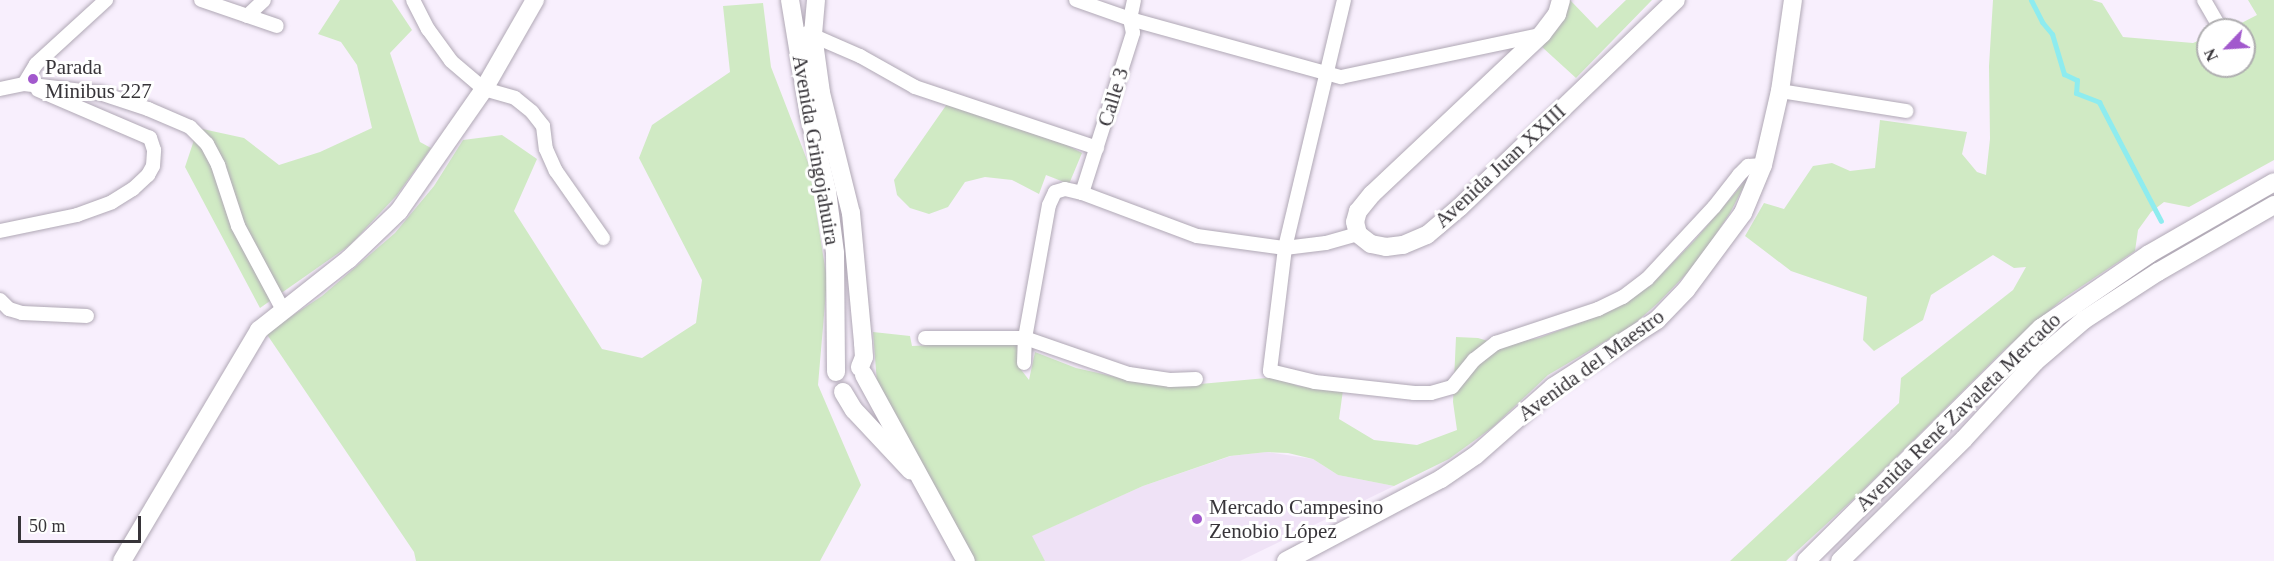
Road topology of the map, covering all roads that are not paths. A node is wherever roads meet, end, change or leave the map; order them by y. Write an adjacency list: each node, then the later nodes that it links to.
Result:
1 (106, 0): 23 (street)
2 (201, 0): 15 (street)
3 (264, 0): 15 (street)
4 (413, 0): 25 (street)
5 (535, 0): 25 (main road)
6 (790, 0): 19 (main road, Avenida Gringojahuira)
7 (816, 0): 21 (main road, Avenida Gringojahuira)
8 (1076, 0): 17 (street)
9 (1134, 0): 17 (street, Calle 3)
10 (1344, 0): 22 (street)
11 (1561, 0): 20 (main road)
12 (1676, 0): 34 (main road, Avenida Juan XXIII)
13 (1793, 0): 26 (main road, Avenida del Maestro)
14 (2204, 0): 16 (street)
15 (247, 16): 18 (street)
16 (2214, 18)
17 (1130, 19): 22 (street); 28 (street, Calle 3)
18 (277, 26)
19 (794, 29): 21 (street); 44 (main road, Avenida Gringojahuira)
20 (1542, 34): 22 (street); 34 (main road)
21 (813, 35): 28 (street); 43 (main road, Avenida Gringojahuira)
22 (1326, 73): 36 (street)
23 (24, 84): 24 (street); 33 (street); 38 (street)
24 (0, 89)
25 (484, 89): 35 (street); 38 (main road)
26 (1780, 91): 27 (street); 29 (main road, Avenida del Maestro)
27 (1906, 111)
28 (1097, 148): 31 (street, Calle 3)
29 (1763, 165): 36 (street); 50 (main road, Avenida del Maestro)
30 (2274, 182): 51 (main road, Avenida René Zavaleta Mercado)
31 (1082, 193): 36 (street); 41 (street)
32 (2274, 206): 52 (main road, Avenida René Zavaleta Mercado)
33 (0, 231)
34 (1358, 234): 36 (street)
35 (603, 238)
36 (1285, 248)
37 (0, 300): 39 (street)
38 (283, 310): 48 (main road)
39 (87, 316)
40 (925, 338): 41 (street)
41 (1025, 338): 42 (street); 45 (street)
42 (1024, 363)
43 (862, 371): 44 (main road); 46 (main road); 47 (main road)
44 (836, 372): 46 (main road)
45 (1196, 380)
46 (843, 392): 47 (main road)
47 (929, 489): 49 (main road)
48 (122, 561)
49 (966, 561)
50 (1286, 561)
51 (1806, 561)
52 (1840, 561)

